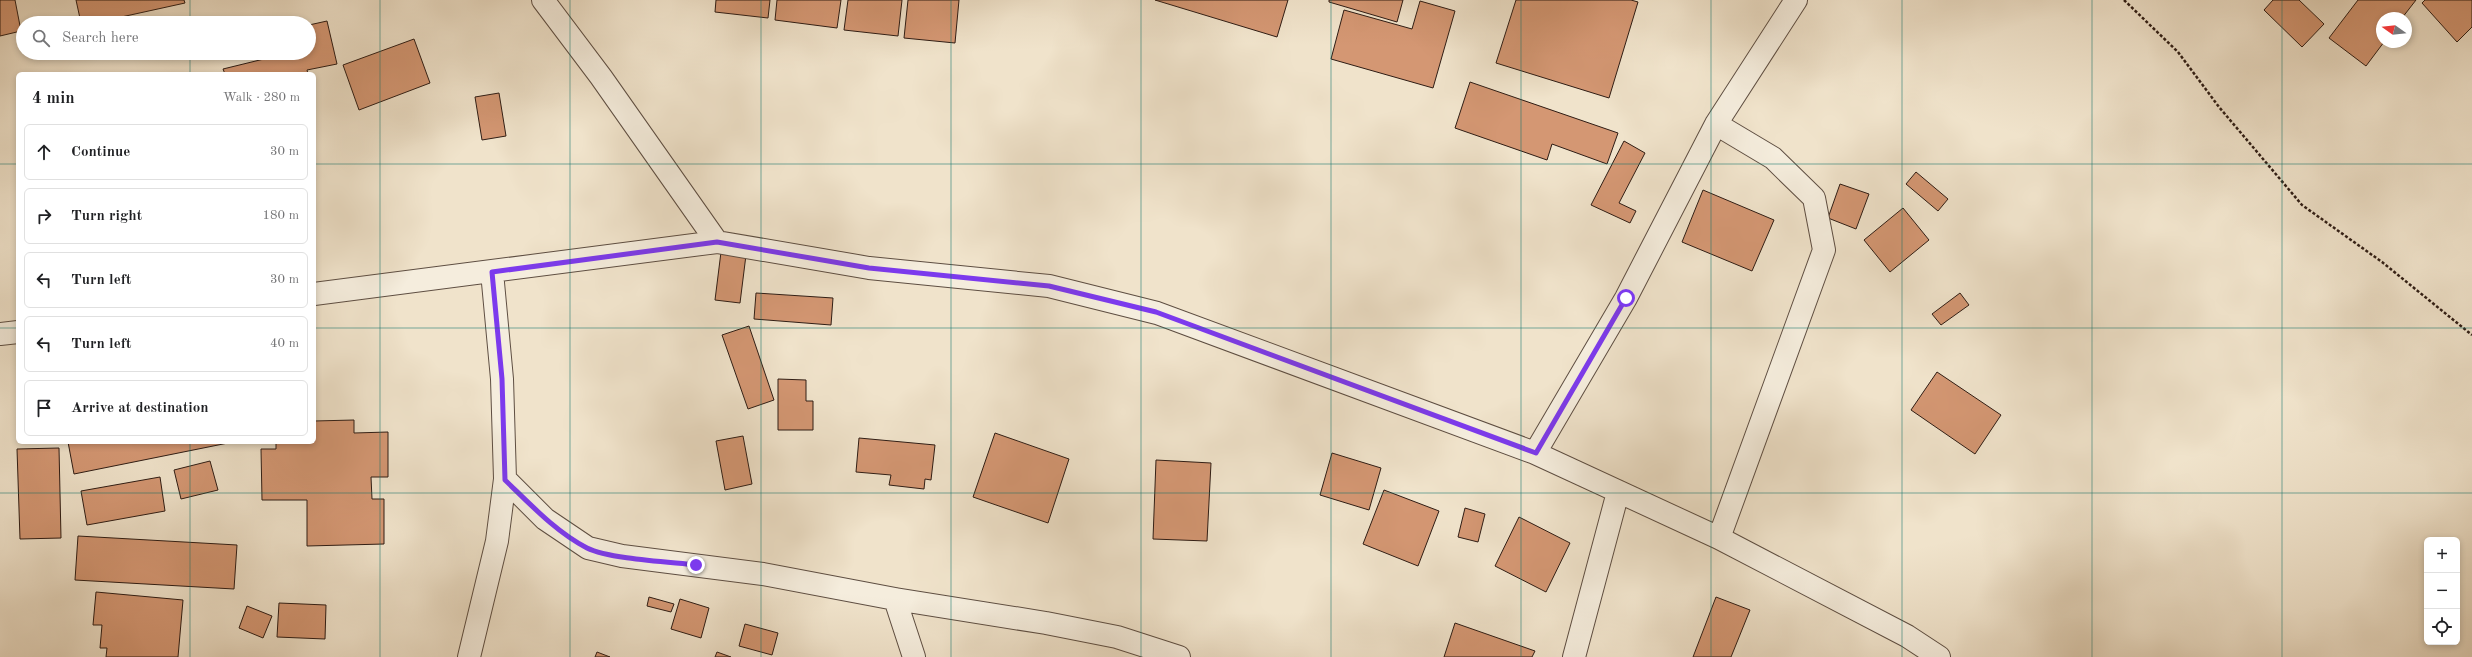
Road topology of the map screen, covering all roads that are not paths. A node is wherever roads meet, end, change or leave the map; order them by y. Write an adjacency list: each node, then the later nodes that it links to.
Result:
1 (543, 0): 4 (street)
2 (1796, 0): 3 (street)
3 (1716, 124): 9 (street); 12 (street)
4 (717, 242): 5 (street); 9 (street)
5 (492, 272): 6 (street); 10 (street)
6 (316, 294)
7 (16, 332): 8 (street)
8 (0, 334)
9 (1536, 453): 11 (street)
10 (505, 480): 13 (street); 14 (street)
11 (1618, 492): 12 (street); 17 (street)
12 (1720, 538): 18 (street)
13 (895, 599): 15 (street); 16 (street)
14 (470, 657)
15 (914, 657)
16 (1179, 657)
17 (1574, 657)
18 (1939, 657)

